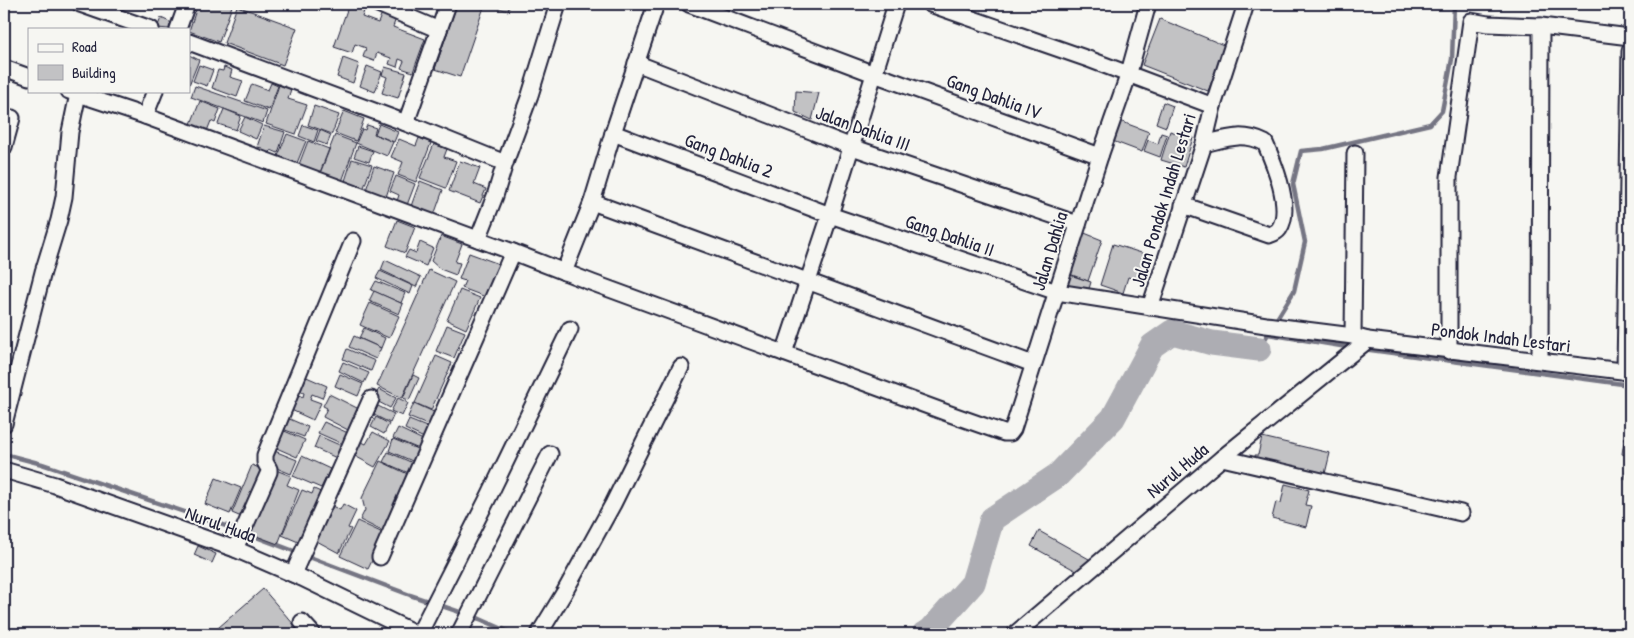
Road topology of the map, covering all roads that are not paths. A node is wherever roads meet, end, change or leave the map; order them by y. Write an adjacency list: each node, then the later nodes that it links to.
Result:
1 (80, 4): 13 (street)
2 (187, 4): 14 (street)
3 (378, 4): 15 (street)
4 (448, 4): 15 (street)
5 (558, 4): 36 (street)
6 (656, 4): 19 (street)
7 (690, 4): 21 (street, Gang Dahlia IV)
8 (896, 4): 21 (street)
9 (930, 4): 22 (street, Jalan Pondok Indah Lestari)
10 (1148, 4): 22 (street, Jalan Dahlia)
11 (1246, 4): 26 (street)
12 (1542, 26): 16 (street); 52 (street); 54 (street)
13 (148, 28)
14 (178, 28)
15 (439, 30): 29 (street)
16 (1630, 37)
17 (190, 42): 29 (street)
18 (1630, 52): 57 (street)
19 (636, 63): 30 (street); 33 (street, Jalan Dahlia III)
20 (4, 68): 23 (street)
21 (874, 74): 33 (street); 35 (street, Gang Dahlia IV)
22 (1128, 76): 26 (street, Jalan Pondok Indah Lestari); 35 (street, Jalan Dahlia)
23 (28, 77)
24 (155, 92): 27 (street)
25 (74, 93): 27 (street); 59 (street)
26 (1213, 106): 31 (street, Jalan Pondok Indah Lestari)
27 (145, 116): 41 (street)
28 (12, 118): 32 (street)
29 (406, 123): 36 (street)
30 (613, 133): 37 (street); 39 (street, Gang Dahlia 2)
31 (1204, 144): 38 (street, Jalan Pondok Indah Lestari); 38 (street)
32 (4, 147)
33 (852, 147): 39 (street); 40 (street, Jalan Dahlia III)
34 (1356, 153): 50 (street)
35 (1100, 156): 40 (street, Jalan Dahlia)
36 (505, 164): 41 (street)
37 (592, 202): 44 (street); 45 (street)
38 (1183, 205): 47 (street, Jalan Pondok Indah Lestari)
39 (830, 215): 45 (street); 46 (street, Gang Dahlia II)
40 (1078, 224): 46 (street, Jalan Dahlia)
41 (478, 239): 43 (street)
42 (353, 242): 64 (street)
43 (513, 252): 44 (street); 65 (street)
44 (564, 272): 53 (street)
45 (807, 280): 53 (street); 55 (street)
46 (1057, 292): 47 (street, Gang Dahlia II); 55 (street, Jalan Dahlia)
47 (1150, 306): 48 (street, Gang Dahlia II)
48 (1266, 325): 50 (street, Pondok Indah Lestari)
49 (570, 329): 69 (street)
50 (1353, 336): 51 (street, Pondok Indah Lestari)
51 (1368, 340): 52 (street, Pondok Indah Lestari); 61 (street, Nurul Huda)
52 (1449, 351): 54 (street, Pondok Indah Lestari)
53 (784, 353): 55 (street, Jalan Dahlia)
54 (1540, 360): 57 (street, Pondok Indah Lestari)
55 (1033, 364)
56 (682, 367): 71 (street)
57 (1628, 372)
58 (371, 400): 66 (street)
59 (4, 424)
60 (550, 454): 70 (street)
61 (1222, 458): 63 (street); 72 (street, Nurul Huda)
62 (4, 470): 64 (street, Nurul Huda)
63 (1461, 513)
64 (237, 545): 66 (street, Nurul Huda)
65 (380, 557)
66 (295, 571): 69 (street, Nurul Huda)
67 (302, 622): 68 (street)
68 (312, 634)
69 (418, 634)
70 (459, 634)
71 (539, 634)
72 (1015, 634)

